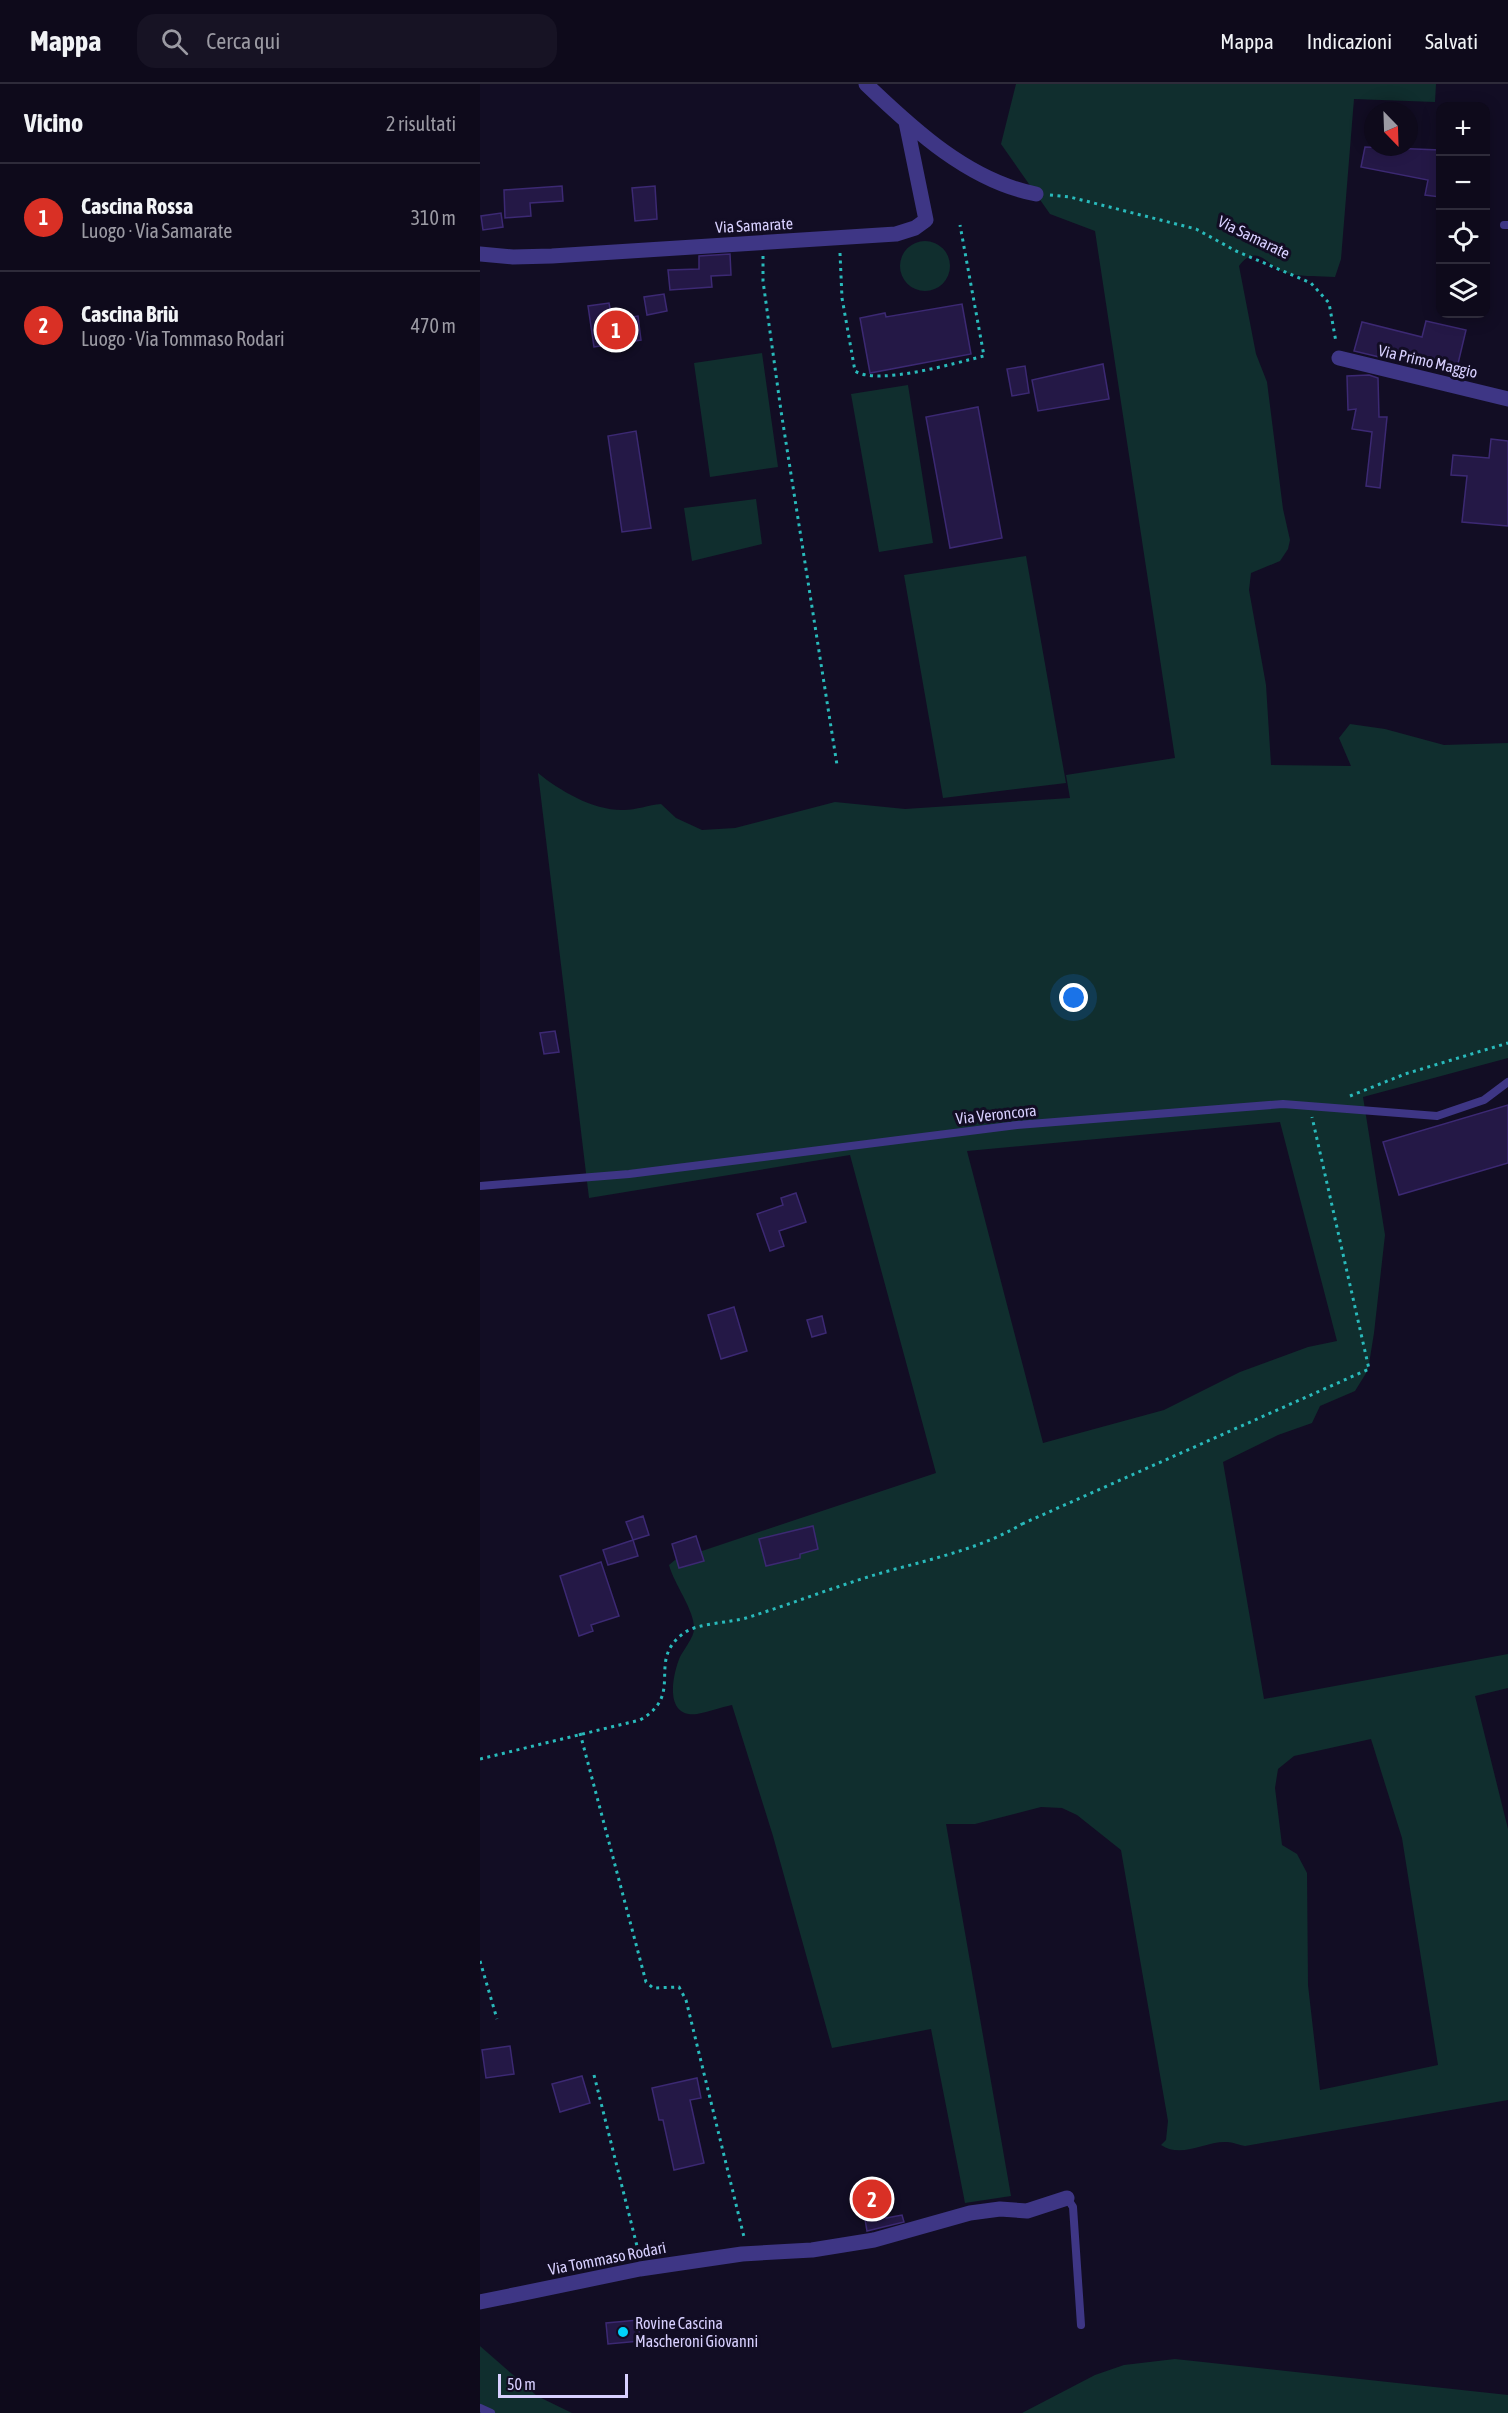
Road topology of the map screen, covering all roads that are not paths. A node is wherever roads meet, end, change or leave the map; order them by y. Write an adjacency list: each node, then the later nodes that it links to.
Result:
1 (866, 84): 2 (street)
2 (906, 122): 3 (street); 4 (street, Via Samarate)
3 (1036, 194)
4 (480, 254)
5 (1339, 358): 6 (street, Via Primo Maggio)
6 (1508, 399)
7 (1508, 1082): 8 (lane, Via Veroncora)
8 (480, 1186)
9 (1066, 2198): 10 (street, Via Tommaso Rodari); 11 (lane)
10 (480, 2302)
11 (1081, 2325)
12 (480, 2408): 13 (lane)
13 (491, 2413)

